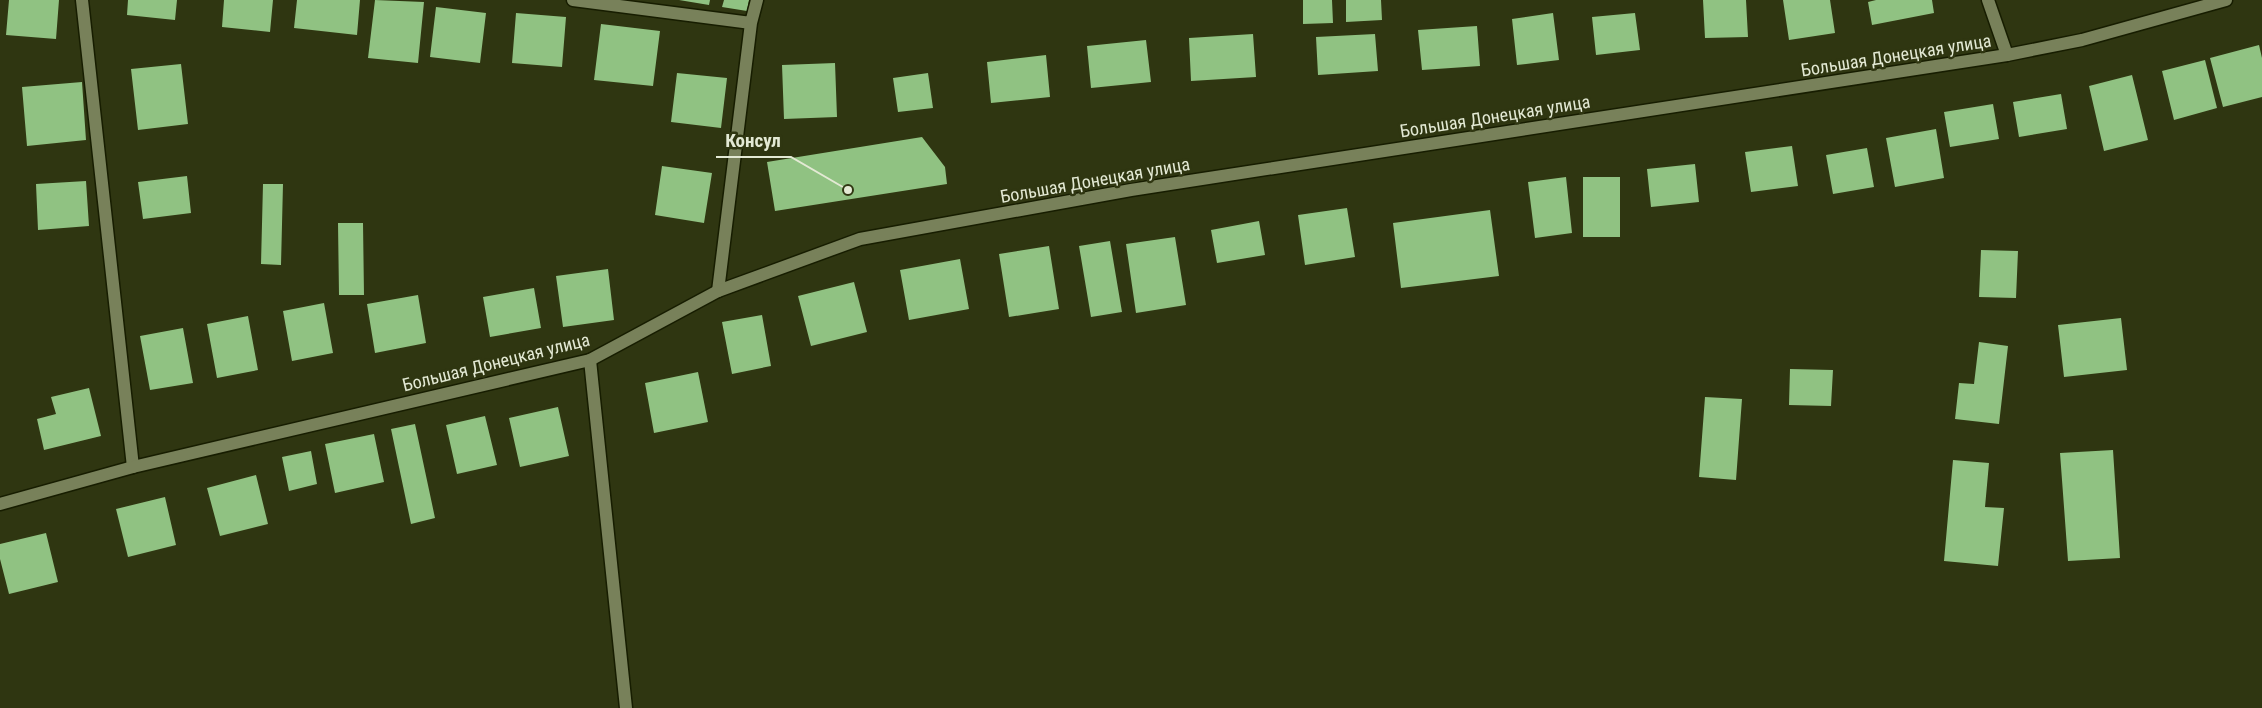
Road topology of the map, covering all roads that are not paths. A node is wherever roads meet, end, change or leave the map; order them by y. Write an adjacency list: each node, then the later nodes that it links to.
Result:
1 (82, 0): 10 (street)
2 (573, 0): 6 (street)
3 (757, 0): 6 (street)
4 (1988, 0): 7 (street)
5 (2226, 0): 7 (street, Большая Донецкая улица)
6 (751, 23): 8 (street)
7 (2007, 55): 8 (street, Большая Донецкая улица)
8 (718, 291): 9 (street, Большая Донецкая улица)
9 (590, 360): 10 (street, Большая Донецкая улица); 12 (street)
10 (133, 467): 11 (street, Большая Донецкая улица)
11 (0, 504)
12 (626, 708)

